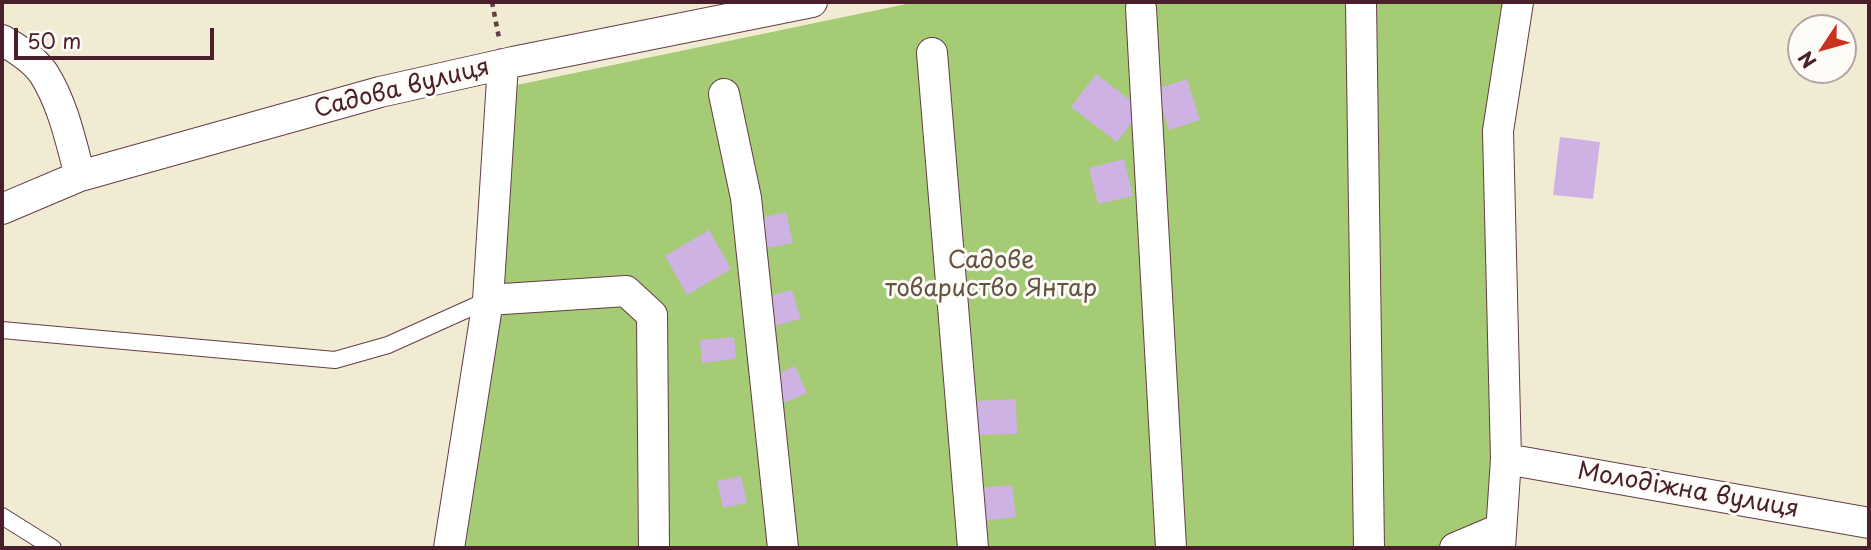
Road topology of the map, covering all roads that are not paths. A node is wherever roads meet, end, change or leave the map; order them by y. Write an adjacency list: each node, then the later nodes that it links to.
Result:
1 (812, 2): 7 (street, Садова вулиця)
2 (1361, 2): 23 (street)
3 (1518, 2): 13 (street)
4 (1141, 8): 22 (street)
5 (2, 40): 9 (street)
6 (932, 53): 21 (street)
7 (503, 64): 9 (street, Садова вулиця); 11 (street)
8 (724, 94): 20 (street)
9 (80, 176): 10 (street, Садова вулиця)
10 (2, 209)
11 (488, 300): 12 (lane); 18 (street); 19 (street)
12 (2, 330)
13 (1506, 459): 15 (street, Молодіжна вулиця); 16 (street)
14 (2, 516): 17 (lane)
15 (1869, 523)
16 (1500, 539): 24 (street)
17 (52, 548)
18 (449, 548)
19 (653, 548)
20 (783, 548)
21 (973, 548)
22 (1171, 548)
23 (1368, 548)
24 (1455, 548)

